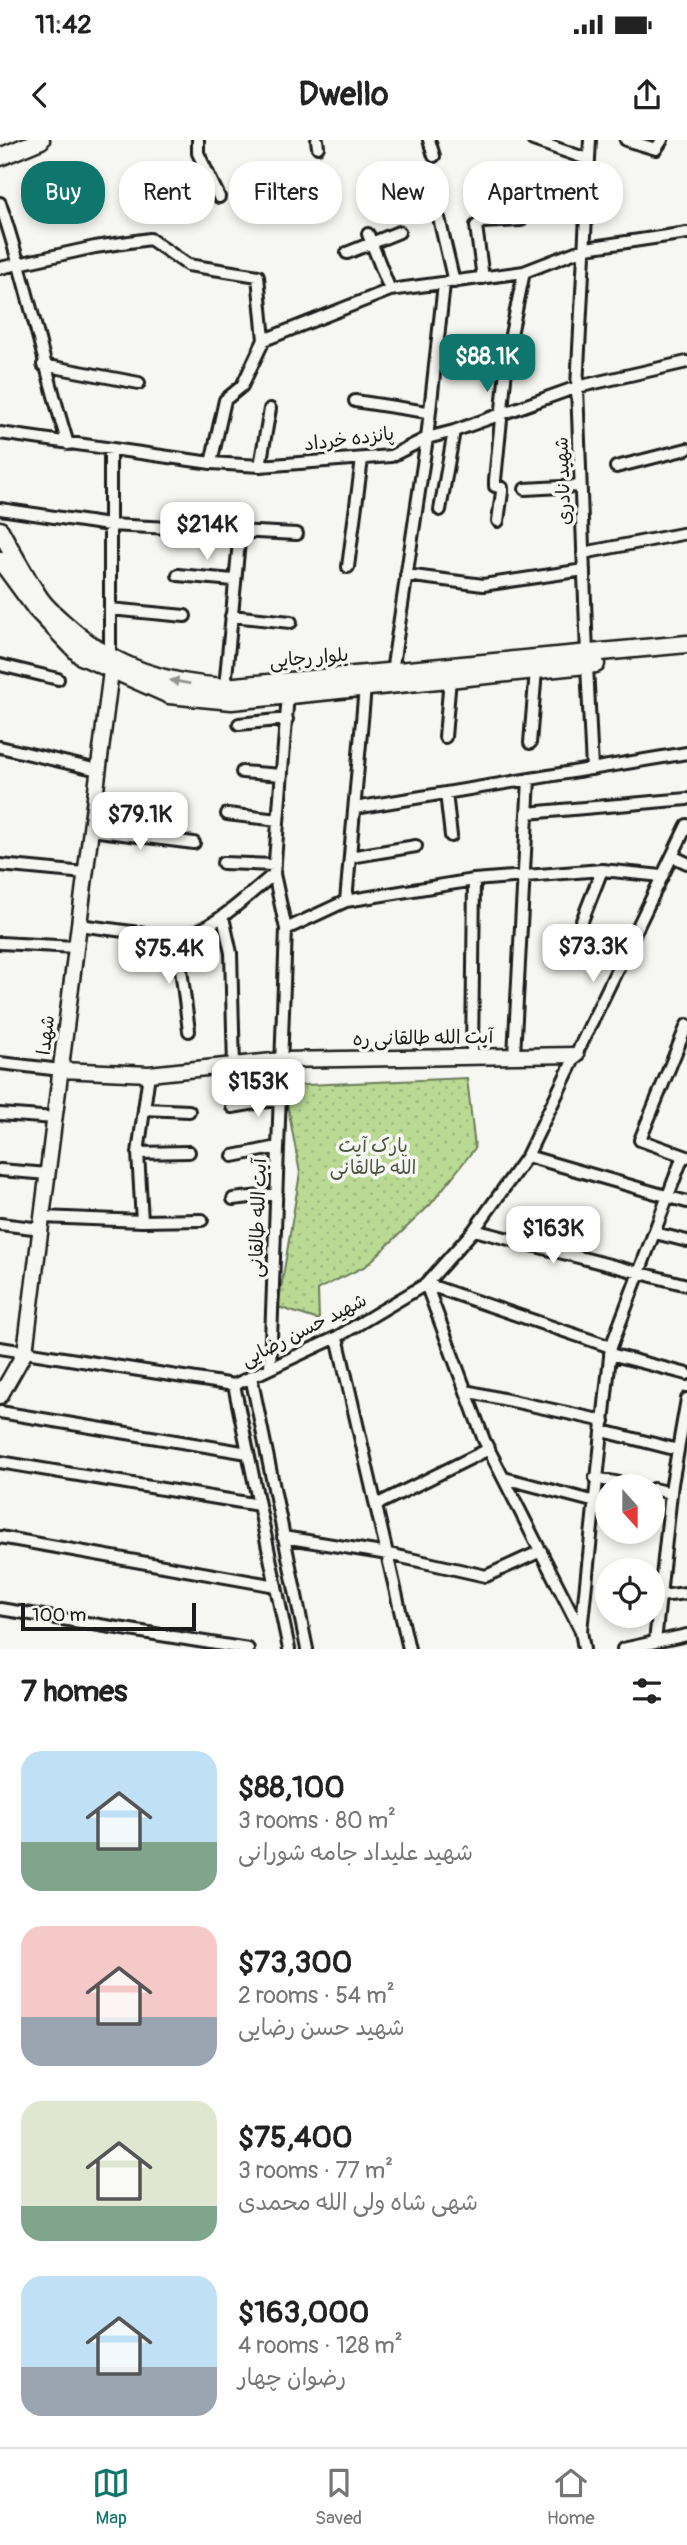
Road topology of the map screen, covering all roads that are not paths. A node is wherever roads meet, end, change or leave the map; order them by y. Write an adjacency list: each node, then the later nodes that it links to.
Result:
1 (41, 140): 9 (main road)
2 (198, 140): 11 (street)
3 (429, 140): 8 (street)
4 (533, 140): 10 (street)
5 (590, 140): 10 (street, شهید نادری)
6 (626, 140): 7 (street)
7 (662, 140)
8 (434, 156)
9 (0, 157)
10 (587, 159): 18 (street, شهید نادری)
11 (219, 197)
12 (0, 203): 20 (street)
13 (440, 224): 24 (street)
14 (479, 224): 23 (street)
15 (400, 232): 17 (street)
16 (687, 233): 18 (street)
17 (370, 238): 19 (street); 25 (street)
18 (586, 248): 22 (street); 30 (street, شهید نادری)
19 (347, 253)
20 (20, 262): 21 (street); 26 (street); 28 (street)
21 (0, 268)
22 (524, 272): 23 (street); 34 (street)
23 (483, 278): 24 (street)
24 (449, 283): 25 (street); 33 (street)
25 (390, 290): 26 (street)
26 (264, 340): 42 (street)
27 (687, 362): 30 (street, پانزده خرداد)
28 (43, 365): 29 (street); 38 (street)
29 (139, 383)
30 (577, 387): 34 (street, پانزده خرداد); 45 (street, شهید نادری)
31 (355, 401): 33 (street)
32 (270, 409): 43 (street)
33 (427, 412): 37 (street)
34 (501, 415): 35 (street, پانزده خرداد); 49 (street)
35 (454, 431): 37 (street, پانزده خرداد); 48 (street)
36 (0, 433): 38 (street, پانزده خرداد)
37 (426, 438): 41 (street, پانزده خرداد); 60 (street)
38 (68, 444): 40 (street, پانزده خرداد)
39 (687, 449): 44 (street)
40 (110, 450): 42 (street, پانزده خرداد); 50 (street)
41 (362, 459): 43 (street, پانزده خرداد); 57 (street)
42 (211, 463): 43 (street, پانزده خرداد)
43 (260, 466)
44 (617, 467)
45 (580, 486): 46 (street); 55 (street, شهید نادری)
46 (526, 489)
47 (0, 509): 50 (street)
48 (440, 510)
49 (498, 521)
50 (109, 525): 52 (street); 62 (street)
51 (0, 530): 69 (main road, بلوار رجایی)
52 (240, 531): 54 (street); 61 (street)
53 (687, 533): 55 (street)
54 (297, 534)
55 (583, 553): 58 (street, شهید نادری)
56 (0, 560): 69 (main road, بلوار رجایی)
57 (348, 567)
58 (584, 570): 60 (street); 68 (street, شهید نادری)
59 (178, 575): 61 (street)
60 (406, 575): 72 (street)
61 (233, 580): 64 (street)
62 (110, 609): 63 (street); 69 (street)
63 (185, 616)
64 (231, 616): 65 (street); 75 (street)
65 (291, 622)
66 (687, 644): 68 (main road, بلوار رجایی)
67 (687, 655): 68 (main road, بلوار رجایی)
68 (587, 659): 71 (main road, بلوار رجایی); 72 (main road, بلوار رجایی); 84 (street, شهید نادری)
69 (110, 664): 75 (main road, بلوار رجایی, one-way to 69); 77 (main road, بلوار رجایی); 85 (street, شهدا)
70 (0, 665): 74 (street)
71 (536, 670): 73 (main road, بلوار رجایی); 81 (street)
72 (393, 672): 75 (main road, بلوار رجایی)
73 (450, 678): 76 (main road, بلوار رجایی); 80 (street)
74 (58, 680)
75 (225, 687)
76 (365, 687): 77 (main road, بلوار رجایی); 91 (street)
77 (288, 694): 78 (street, آیت الله طالقانی)
78 (286, 719): 79 (street); 87 (street, آیت الله طالقانی)
79 (239, 724)
80 (445, 737)
81 (530, 743)
82 (0, 747): 85 (street)
83 (687, 753): 84 (street)
84 (592, 769): 88 (street)
85 (98, 770): 96 (street, شهدا)
86 (243, 772): 87 (street)
87 (282, 775): 94 (street, آیت الله طالقانی)
88 (530, 779): 89 (street); 92 (street)
89 (446, 793): 91 (street); 97 (street)
90 (687, 799): 92 (street)
91 (355, 808): 101 (street)
92 (527, 813): 109 (street)
93 (227, 814): 94 (street)
94 (278, 820): 105 (street, آیت الله طالقانی)
95 (687, 825): 100 (street, شهید حسن رضایی)
96 (91, 830): 98 (street); 107 (street, شهدا)
97 (451, 835)
98 (194, 843)
99 (415, 846): 101 (street)
100 (672, 856): 103 (street); 108 (street, شهید حسن رضایی)
101 (350, 857): 111 (street)
102 (223, 863): 105 (street)
103 (687, 863)
104 (0, 865): 107 (street)
105 (275, 870): 112 (street); 115 (street, آیت الله طالقانی)
106 (602, 870): 108 (street); 109 (street); 114 (street)
107 (85, 873): 113 (street, شهدا)
108 (663, 876): 122 (street, شهید حسن رضایی)
109 (524, 878): 110 (street); 121 (street)
110 (474, 880): 111 (street); 123 (street)
111 (346, 901): 115 (street)
112 (223, 917): 116 (street); 126 (street)
113 (79, 925): 116 (street); 118 (street, شهدا)
114 (580, 926)
115 (286, 929): 124 (street, آیت الله طالقانی)
116 (177, 938): 120 (street)
117 (0, 943): 118 (street)
118 (76, 947): 127 (street, شهدا)
119 (687, 1024): 140 (street)
120 (189, 1031)
121 (514, 1055): 122 (street, آیت الله طالقانی ره); 123 (street, آیت الله طالقانی ره)
122 (576, 1055): 139 (street, شهید حسن رضایی)
123 (472, 1056): 124 (street, آیت الله طالقانی ره)
124 (282, 1060): 126 (street, آیت الله طالقانی ره); 129 (street, آیت الله طالقانی)
125 (0, 1063): 127 (street)
126 (234, 1067): 128 (street, آیت الله طالقانی ره)
127 (61, 1070): 128 (street, آیت الله طالقانی ره); 134 (street, شهدا)
128 (149, 1074): 131 (street)
129 (280, 1100): 130 (street); 135 (street, آیت الله طالقانی)
130 (232, 1107)
131 (144, 1109): 132 (street); 137 (street)
132 (189, 1111)
133 (0, 1114): 134 (street)
134 (55, 1118): 142 (street, شهدا)
135 (278, 1147): 138 (street); 143 (street, آیت الله طالقانی)
136 (189, 1152): 137 (street)
137 (138, 1153): 148 (street)
138 (233, 1156)
139 (527, 1156): 144 (street); 151 (street, شهید حسن رضایی)
140 (685, 1156): 144 (street)
141 (0, 1170): 142 (street)
142 (48, 1174): 149 (street, شهدا)
143 (277, 1194): 145 (street); 161 (street, آیت الله طالقانی)
144 (669, 1197): 146 (street); 152 (street)
145 (233, 1199)
146 (687, 1202)
147 (202, 1220): 148 (street)
148 (142, 1222): 149 (street)
149 (42, 1223): 150 (street); 160 (street, شهدا)
150 (0, 1224)
151 (474, 1230): 154 (street); 155 (street, شهید حسن رضایی)
152 (655, 1233): 153 (street); 154 (street)
153 (687, 1241)
154 (640, 1271): 156 (street); 159 (street)
155 (426, 1284): 157 (street, شهید حسن رضایی); 159 (street); 165 (street)
156 (687, 1285)
157 (337, 1337): 161 (street, شهید حسن رضایی); 181 (street)
158 (0, 1348): 160 (street, شهید حسن رضایی)
159 (610, 1350): 162 (street); 169 (street)
160 (25, 1352): 164 (street, شهید حسن رضایی); 166 (street, شهدا)
161 (270, 1367): 163 (street, شهید حسن رضایی)
162 (687, 1374)
163 (251, 1376): 164 (street, شهید حسن رضایی); 184 (street)
164 (233, 1384): 173 (street)
165 (466, 1391): 169 (street); 171 (street)
166 (0, 1396)
167 (687, 1399): 170 (street)
168 (0, 1412): 173 (street)
169 (604, 1426): 172 (street); 175 (street)
170 (685, 1429): 172 (street)
171 (489, 1449): 176 (street); 181 (street)
172 (678, 1450): 178 (street)
173 (248, 1454): 180 (street)
174 (0, 1462): 180 (street)
175 (596, 1474)
176 (504, 1478): 179 (street); 185 (street)
177 (665, 1492): 178 (street)
178 (671, 1493): 187 (street)
179 (595, 1502)
180 (259, 1505): 188 (street)
181 (376, 1505): 186 (street)
182 (595, 1511): 193 (street)
183 (0, 1537): 188 (street)
184 (283, 1537): 186 (street); 199 (street)
185 (541, 1551): 186 (street); 193 (street)
186 (388, 1554): 200 (street)
187 (664, 1558)
188 (276, 1586): 198 (street)
189 (687, 1592): 190 (street)
190 (665, 1595)
191 (0, 1609): 196 (street)
192 (657, 1628): 195 (street)
193 (581, 1630): 201 (street)
194 (687, 1635): 195 (street)
195 (655, 1642): 202 (street)
196 (222, 1646): 197 (street)
197 (248, 1649)
198 (289, 1649)
199 (307, 1649)
200 (409, 1649)
201 (584, 1649)
202 (623, 1649)

